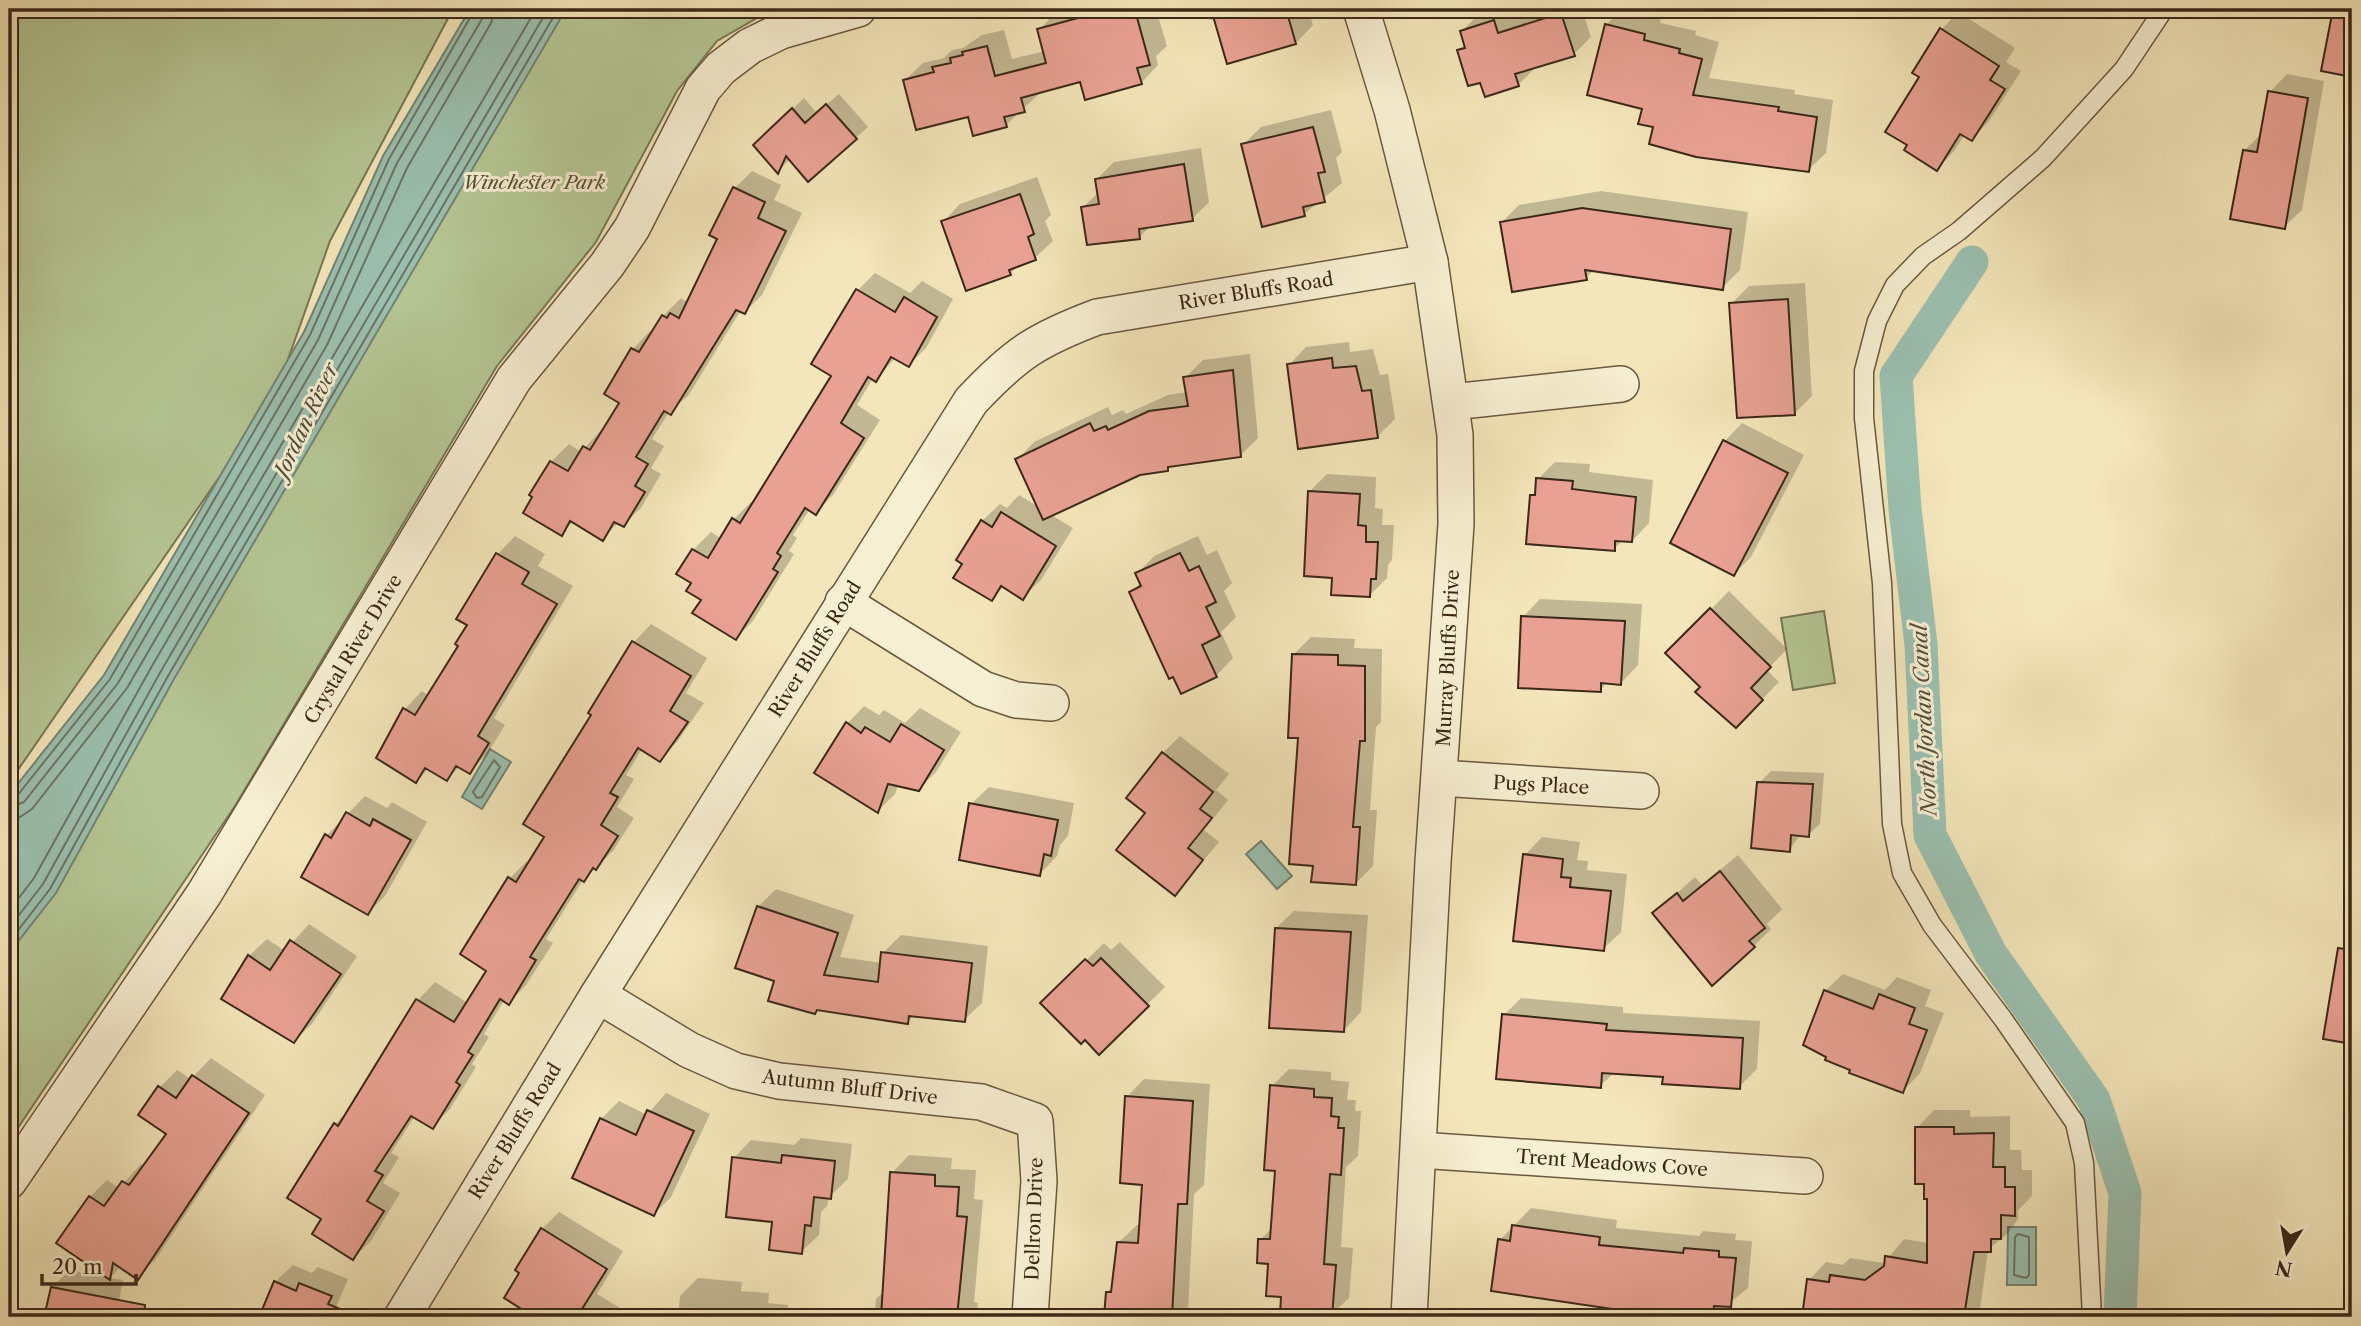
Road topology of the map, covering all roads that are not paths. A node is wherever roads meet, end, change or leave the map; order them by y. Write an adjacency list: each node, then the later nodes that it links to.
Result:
1 (858, 9): 15 (street, Crystal River Drive)
2 (1361, 9): 4 (street, Murray Bluffs Drive)
3 (2164, 9): 19 (lane)
4 (1430, 262): 6 (street, Murray Bluffs Drive); 7 (street, River Bluffs Road)
5 (1620, 384): 6 (street)
6 (1452, 402): 9 (street, Murray Bluffs Drive)
7 (843, 602): 8 (street); 11 (street, River Bluffs Road)
8 (1051, 703)
9 (1440, 778): 10 (street, Pugs Place); 13 (street, Murray Bluffs Drive)
10 (1642, 792)
11 (598, 995): 12 (street, Autumn Bluff Drive); 16 (street, River Bluffs Road)
12 (1035, 1121): 17 (street, Dellron Drive)
13 (1419, 1150): 14 (street, Trent Meadows Cove); 18 (street, Murray Bluffs Drive)
14 (1805, 1176)
15 (9, 1181)
16 (402, 1317)
17 (1030, 1317)
18 (1409, 1317)
19 (2092, 1317)

